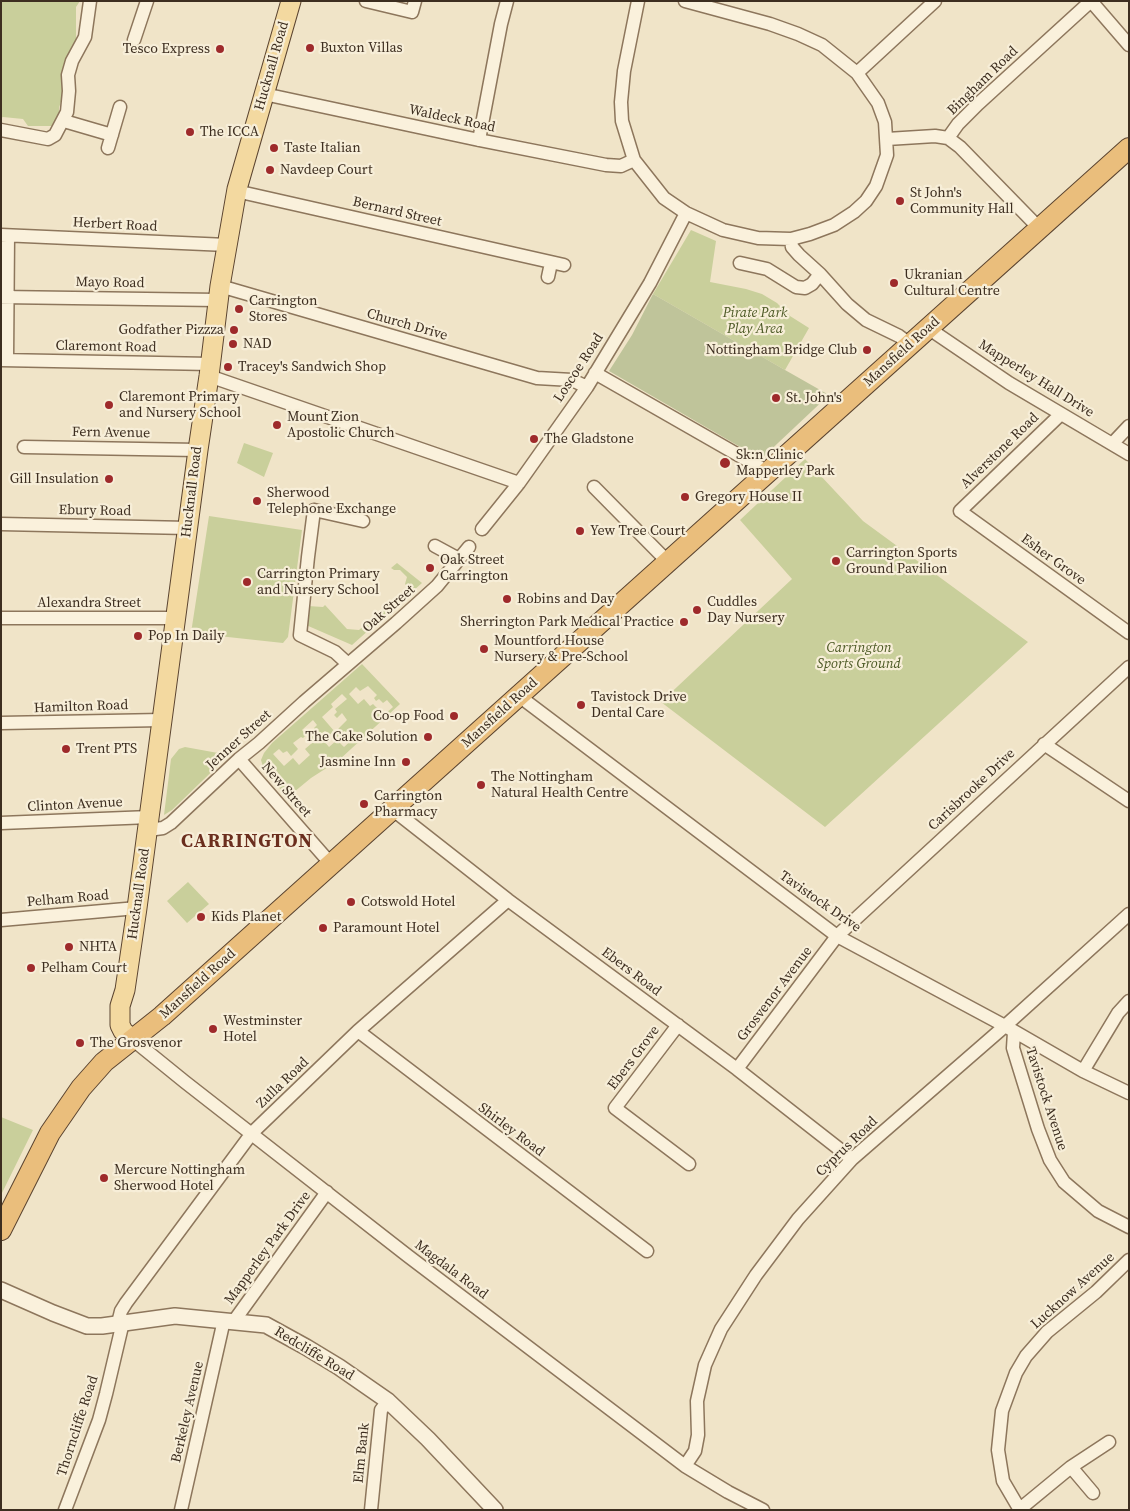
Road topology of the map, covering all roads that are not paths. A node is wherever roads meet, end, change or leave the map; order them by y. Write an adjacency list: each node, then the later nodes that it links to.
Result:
1 (90, 1): 16 (street)
2 (147, 1): 11 (street)
3 (291, 1): 14 (main road, Hucknall Road)
4 (366, 1): 5 (street)
5 (415, 1)
6 (507, 1): 21 (street)
7 (638, 1): 24 (street)
8 (685, 1): 13 (street)
9 (935, 1): 13 (street)
10 (1091, 1): 12 (street); 19 (street, Bingham Road)
11 (134, 40)
12 (1129, 45)
13 (857, 73): 20 (street)
14 (264, 94): 21 (street, Waldeck Road); 25 (main road, Hucknall Road)
15 (120, 107): 18 (street)
16 (64, 121): 17 (street); 18 (street)
17 (1, 130)
18 (112, 135): 22 (street)
19 (948, 138): 20 (street); 27 (street)
20 (887, 139): 29 (street)
21 (479, 140): 24 (street, Waldeck Road)
22 (108, 148)
23 (1129, 148): 27 (highway, Mansfield Road)
24 (634, 160): 26 (street)
25 (236, 191): 30 (main road, Hucknall Road); 33 (street, Bernard Street)
26 (686, 213): 29 (street); 40 (street, Loscoe Road)
27 (1039, 228): 36 (highway, Mansfield Road)
28 (5, 236): 30 (street, Herbert Road); 35 (street)
29 (791, 239): 32 (street)
30 (227, 245): 34 (main road, Hucknall Road)
31 (740, 263): 32 (street)
32 (820, 274): 37 (street)
33 (548, 277)
34 (219, 293): 35 (street, Mayo Road); 39 (main road, Hucknall Road); 41 (street, Church Drive)
35 (4, 297): 38 (street)
36 (928, 328): 37 (highway, Mansfield Road); 42 (street, Mapperley Hall Drive)
37 (910, 344): 48 (highway, Mansfield Road)
38 (4, 360): 39 (street, Claremont Road)
39 (210, 370): 46 (main road, Hucknall Road); 49 (street, Claremont Road)
40 (595, 374): 41 (street, Loscoe Road); 48 (street)
41 (587, 387): 49 (street, Loscoe Road)
42 (1061, 414): 44 (street, Mapperley Hall Drive); 51 (street, Alverstone Road)
43 (1129, 426): 44 (street)
44 (1112, 444): 47 (street, Mapperley Hall Drive)
45 (24, 446): 46 (street, Fern Avenue)
46 (198, 450): 54 (main road, Hucknall Road)
47 (1129, 454)
48 (768, 472): 59 (highway, Mansfield Road)
49 (519, 484): 55 (street, Loscoe Road)
50 (594, 487): 59 (street)
51 (960, 511): 62 (street, Esher Grove)
52 (363, 522): 63 (street)
53 (1, 524): 54 (street, Ebury Road)
54 (188, 528): 61 (main road, Hucknall Road)
55 (482, 530)
56 (435, 546): 58 (street)
57 (469, 547): 58 (street)
58 (459, 559): 63 (street, Oak Street)
59 (668, 562): 65 (highway, Mansfield Road)
60 (1, 618): 61 (street, Alexandra Street)
61 (176, 618): 66 (main road, Hucknall Road)
62 (1129, 633)
63 (348, 664): 69 (street, Jenner Street)
64 (1129, 667): 68 (street, Carisbrooke Drive)
65 (519, 696): 71 (highway, Mansfield Road); 79 (street, Tavistock Drive)
66 (162, 720): 67 (street, Hamilton Road); 73 (main road, Hucknall Road)
67 (1, 723)
68 (1044, 744): 70 (street); 79 (street, Carisbrooke Drive)
69 (239, 759): 73 (street, Jenner Street); 74 (street, New Street)
70 (1129, 801)
71 (392, 809): 74 (highway, Mansfield Road); 75 (street, Ebers Road)
72 (1, 823): 73 (street, Clinton Avenue)
73 (149, 824): 76 (main road, Hucknall Road)
74 (332, 864): 84 (highway, Mansfield Road)
75 (508, 900): 81 (street, Ebers Road); 83 (street, Zulla Road)
76 (137, 908): 78 (street, Pelham Road); 84 (main road, Hucknall Road)
77 (1129, 914): 82 (street, Cyprus Road)
78 (1, 920)
79 (837, 936): 82 (street, Tavistock Drive); 85 (street, Grosvenor Avenue)
80 (1129, 1001): 86 (street)
81 (678, 1026): 85 (street, Ebers Road); 90 (street, Ebers Grove)
82 (1009, 1029): 86 (street, Tavistock Drive); 89 (street, Cyprus Road); 92 (street, Tavistock Avenue)
83 (358, 1031): 88 (street, Zulla Road); 94 (street, Shirley Road)
84 (126, 1032): 88 (street, Magdala Road); 93 (highway, Mansfield Road)
85 (737, 1069): 89 (street, Ebers Road)
86 (1083, 1071): 87 (street, Tavistock Drive)
87 (1129, 1093)
88 (252, 1133): 91 (street, Magdala Road); 98 (street, Zulla Road)
89 (852, 1159): 101 (street, Cyprus Road)
90 (689, 1164)
91 (327, 1192): 97 (street, Mapperley Park Drive); 101 (street, Magdala Road)
92 (1129, 1227)
93 (1, 1230)
94 (646, 1251)
95 (1129, 1260): 109 (street, Lucknow Avenue)
96 (1, 1290): 98 (street, Redcliffe Road)
97 (229, 1321): 98 (street, Redcliffe Road); 99 (street, Redcliffe Road); 105 (street, Berkeley Avenue)
98 (121, 1322): 104 (street, Thorncliffe Road)
99 (388, 1401): 106 (street, Elm Bank); 107 (street, Redcliffe Road)
100 (1109, 1442): 102 (street)
101 (685, 1466): 108 (street, Magdala Road)
102 (1071, 1467): 103 (street); 109 (street)
103 (1093, 1493)
104 (67, 1509)
105 (180, 1510)
106 (371, 1510)
107 (495, 1510)
108 (763, 1510)
109 (1020, 1510)

